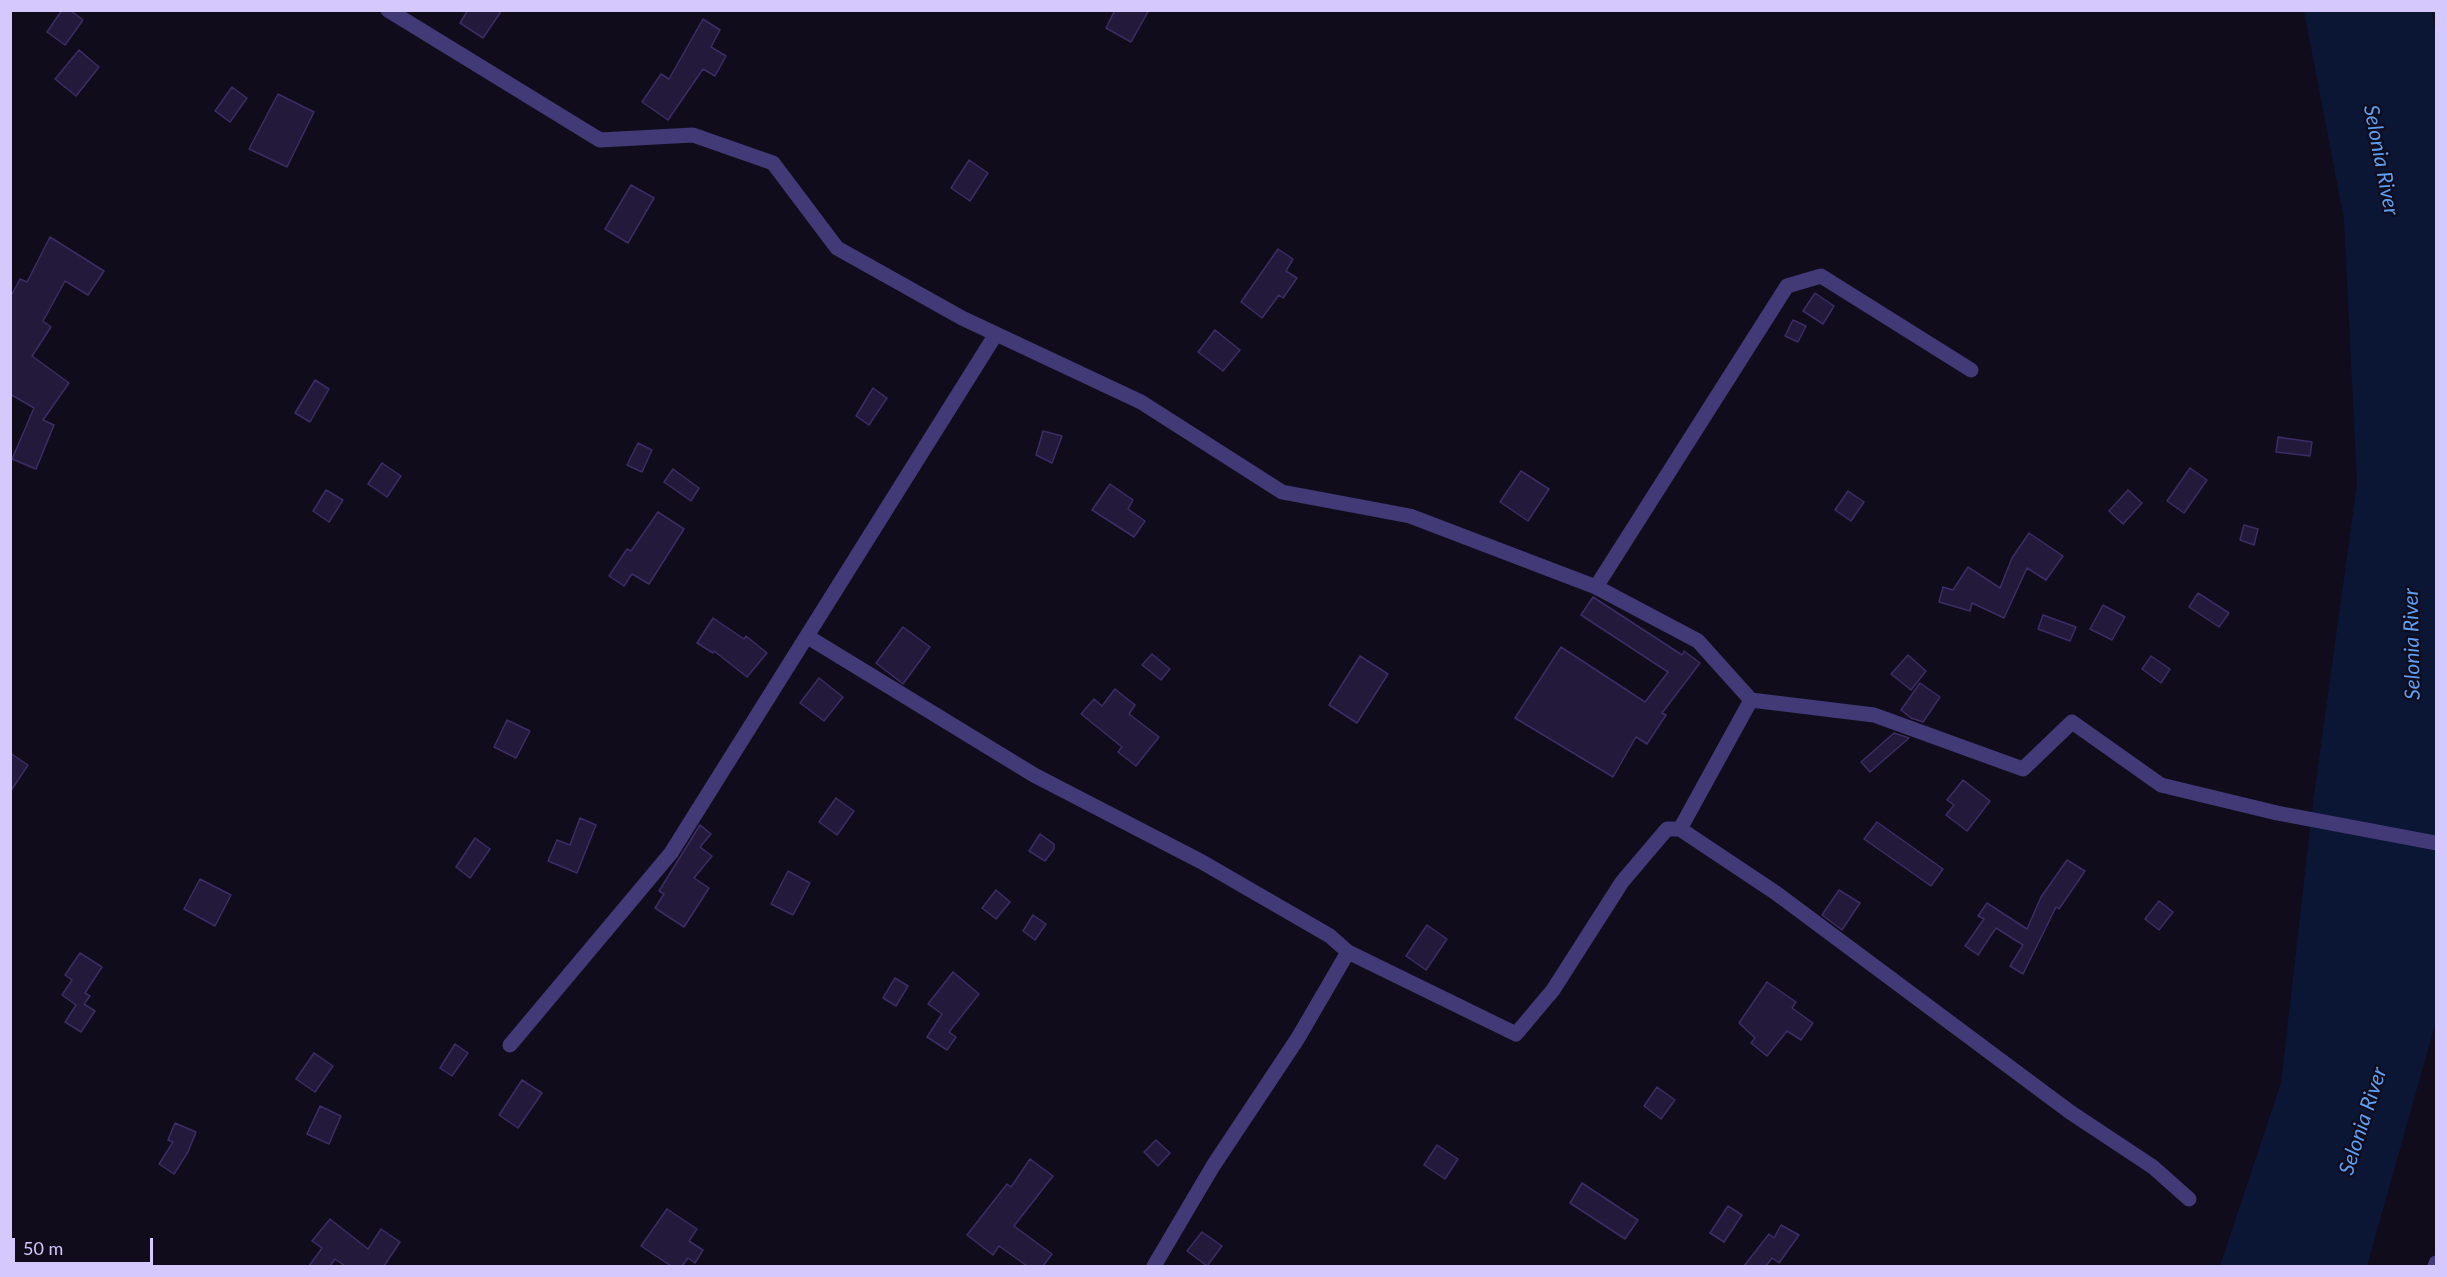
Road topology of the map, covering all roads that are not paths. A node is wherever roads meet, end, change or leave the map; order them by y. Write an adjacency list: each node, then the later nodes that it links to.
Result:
1 (388, 10): 2 (street)
2 (996, 334): 4 (street); 5 (street)
3 (1971, 370): 4 (street)
4 (1596, 587): 6 (street)
5 (808, 637): 9 (street); 10 (street)
6 (1751, 700): 7 (street); 8 (street)
7 (1680, 829): 9 (street); 11 (street)
8 (2436, 843)
9 (1348, 952): 12 (street)
10 (510, 1045)
11 (2189, 1199)
12 (1154, 1266)

